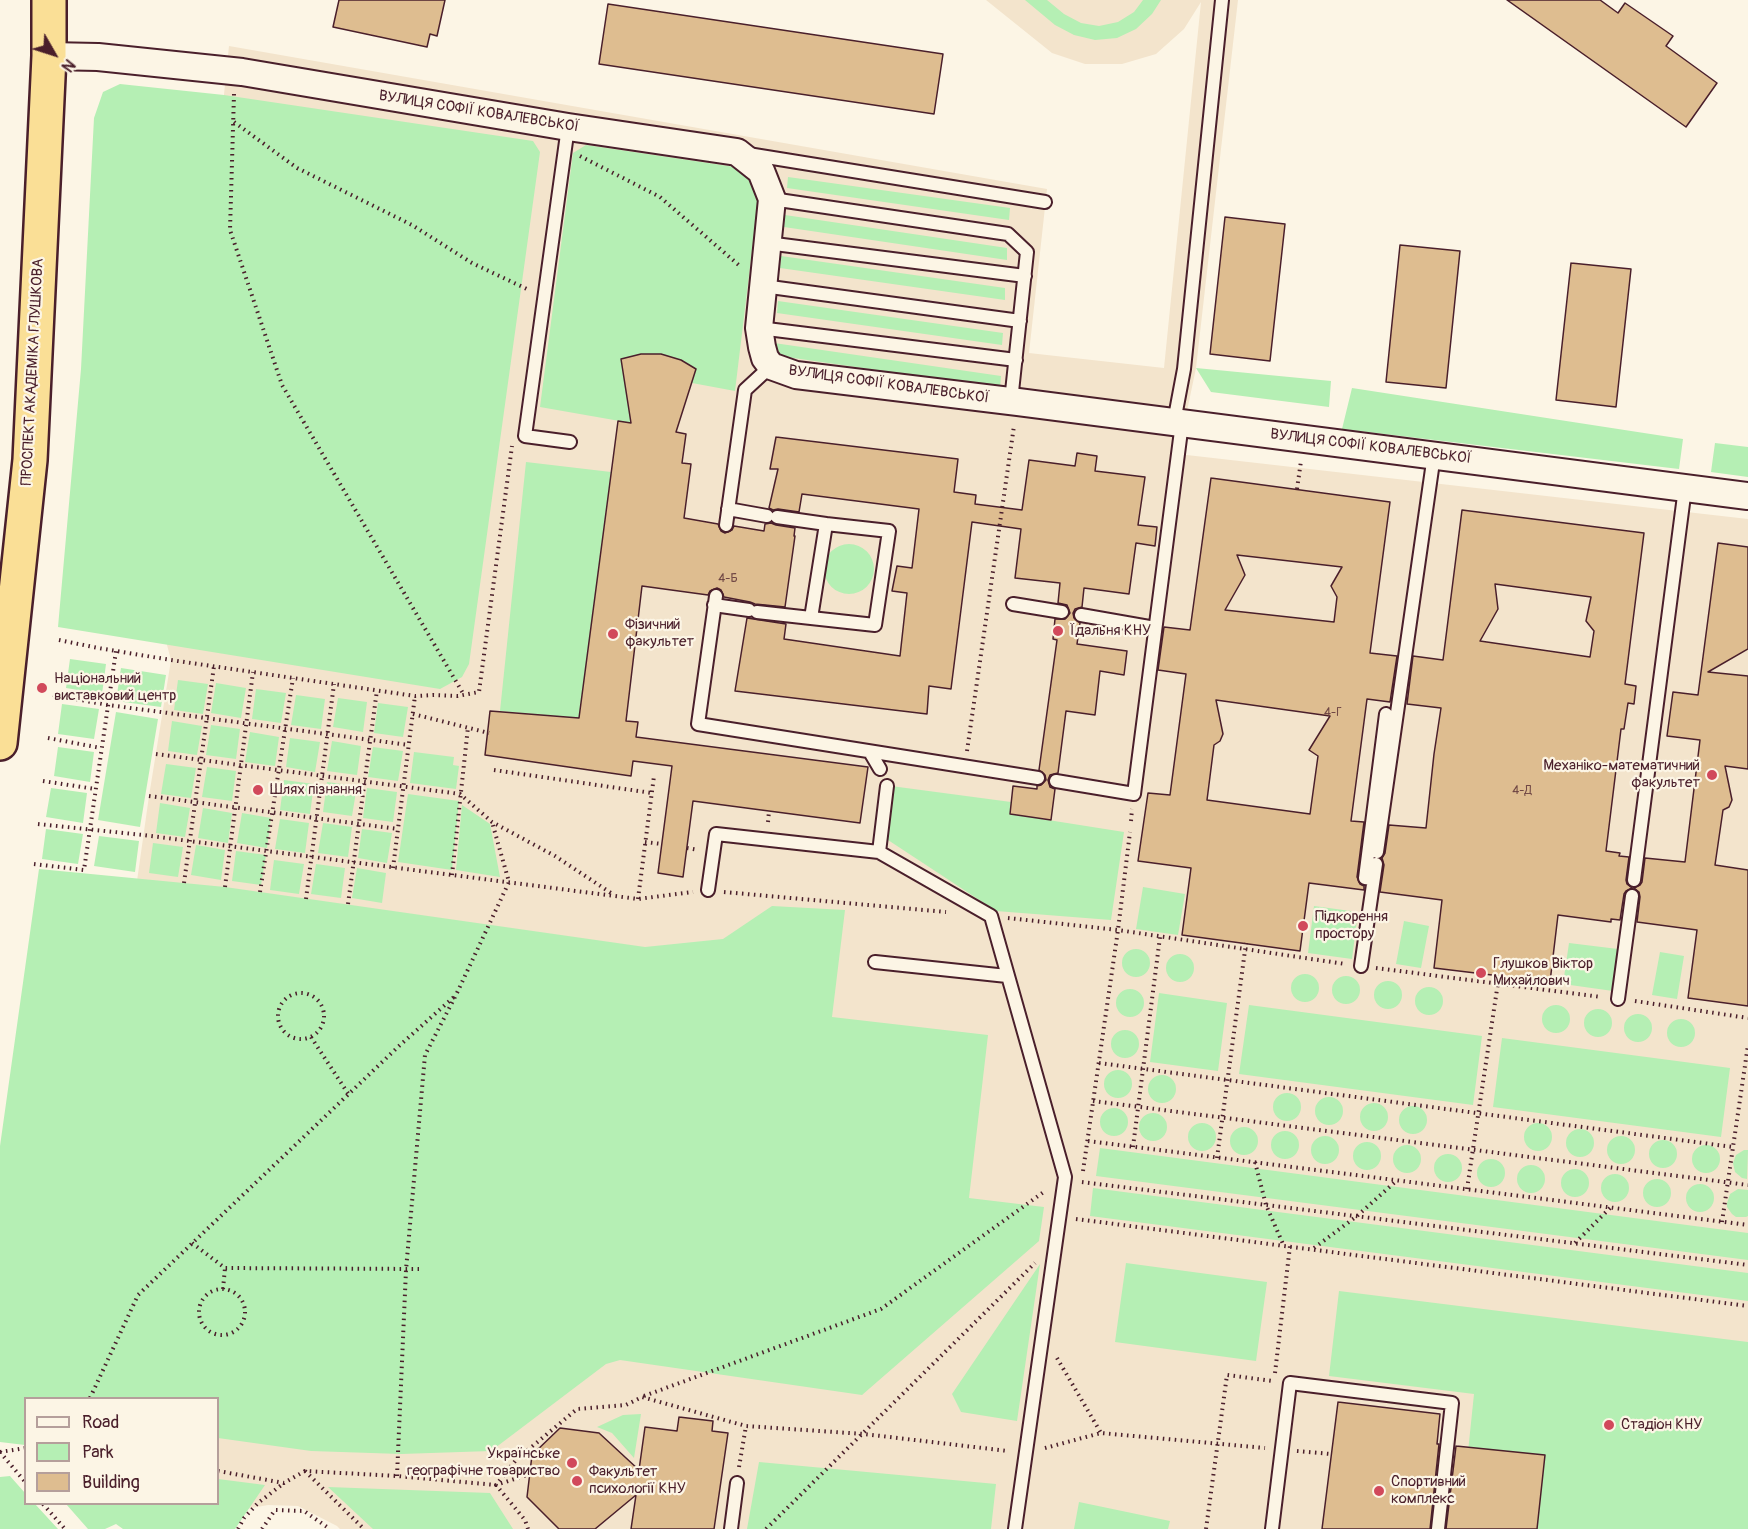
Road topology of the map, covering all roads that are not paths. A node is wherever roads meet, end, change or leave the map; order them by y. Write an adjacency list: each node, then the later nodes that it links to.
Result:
1 (49, 0): 3 (highway, ПРОСПЕКТ АКАДЕМІКА ГЛУШКОВА)
2 (1222, 0): 16 (lane)
3 (49, 56): 4 (street, ВУЛИЦЯ СОФІЇ КОВАЛЕВСЬКОЇ); 30 (highway, ПРОСПЕКТ АКАДЕМІКА ГЛУШКОВА)
4 (566, 137): 5 (street, ВУЛИЦЯ СОФІЇ КОВАЛЕВСЬКОЇ); 17 (lane)
5 (737, 152): 6 (street, ВУЛИЦЯ СОФІЇ КОВАЛЕВСЬКОЇ); 7 (lane)
6 (772, 199): 8 (street, ВУЛИЦЯ СОФІЇ КОВАЛЕВСЬКОЇ); 9 (lane)
7 (1045, 202)
8 (767, 243): 9 (lane); 10 (street, ВУЛИЦЯ СОФІЇ КОВАЛЕВСЬКОЇ)
9 (1024, 276): 11 (lane)
10 (755, 279): 11 (lane); 12 (street, ВУЛИЦЯ СОФІЇ КОВАЛЕВСЬКОЇ)
11 (1020, 321): 13 (lane)
12 (759, 328): 13 (lane); 14 (street, ВУЛИЦЯ СОФІЇ КОВАЛЕВСЬКОЇ)
13 (1016, 360): 15 (lane)
14 (771, 366): 15 (street, ВУЛИЦЯ СОФІЇ КОВАЛЕВСЬКОЇ); 21 (lane)
15 (1011, 401): 16 (street, ВУЛИЦЯ СОФІЇ КОВАЛЕВСЬКОЇ)
16 (1178, 422): 18 (street, ВУЛИЦЯ СОФІЇ КОВАЛЕВСЬКОЇ); 28 (lane)
17 (570, 442)
18 (1434, 455): 19 (street, ВУЛИЦЯ СОФІЇ КОВАЛЕВСЬКОЇ); 37 (lane)
19 (1685, 488): 20 (street, ВУЛИЦЯ СОФІЇ КОВАЛЕВСЬКОЇ); 38 (lane)
20 (1748, 496)
21 (728, 509): 22 (lane); 23 (lane)
22 (826, 524): 27 (lane); 27 (lane)
23 (726, 525)
24 (1013, 604): 25 (lane)
25 (1062, 612)
26 (1081, 615): 28 (lane)
27 (811, 618): 31 (lane)
28 (1155, 628): 34 (lane)
29 (1386, 714): 37 (lane)
30 (0, 743)
31 (870, 752): 32 (lane); 33 (lane)
32 (880, 769)
33 (1038, 778)
34 (1056, 781)
35 (887, 786): 36 (lane)
36 (879, 852): 39 (lane); 43 (lane)
37 (1373, 879): 42 (lane)
38 (1634, 880)
39 (708, 890)
40 (1632, 896): 44 (lane)
41 (875, 962): 43 (lane)
42 (1361, 966)
43 (1007, 976): 47 (lane)
44 (1618, 999)
45 (737, 1483): 46 (lane)
46 (731, 1529)
47 (1015, 1529)
48 (1272, 1529): 49 (lane)
49 (1438, 1529)

